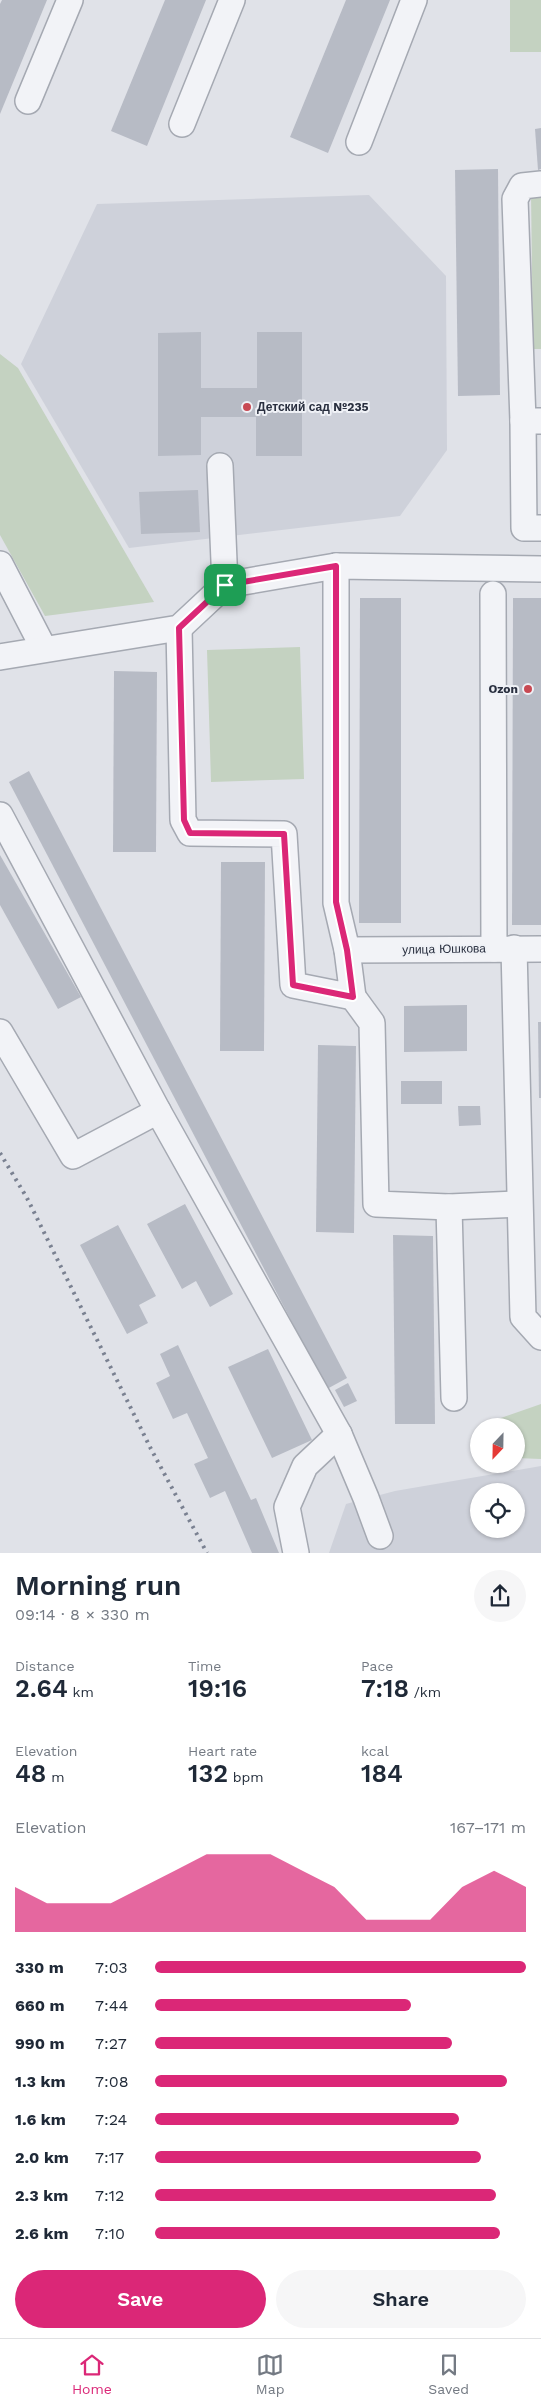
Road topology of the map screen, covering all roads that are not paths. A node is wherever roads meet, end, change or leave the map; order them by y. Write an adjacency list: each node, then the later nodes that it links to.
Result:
1 (70, 0): 4 (street)
2 (232, 0): 5 (street)
3 (414, 0): 6 (street)
4 (28, 101)
5 (182, 124)
6 (359, 142)
7 (541, 184): 8 (street)
8 (532, 421): 10 (street)
9 (220, 466): 14 (street)
10 (541, 528)
11 (0, 564): 17 (street)
12 (336, 566): 13 (street); 14 (street); 22 (street)
13 (541, 569)
14 (225, 585): 16 (street)
15 (493, 594): 20 (street)
16 (179, 628): 17 (street); 23 (street)
17 (44, 649): 18 (street)
18 (0, 657)
19 (0, 815): 25 (street)
20 (504, 948): 21 (street, улица Юшкова); 22 (street, улица Юшкова); 26 (street)
21 (541, 949)
22 (347, 950): 23 (street)
23 (353, 997): 27 (street)
24 (0, 1032): 25 (street)
25 (158, 1110): 30 (street)
26 (519, 1204): 27 (street); 28 (street)
27 (450, 1207): 29 (street)
28 (541, 1337)
29 (454, 1398)
30 (339, 1434): 31 (street); 32 (street)
31 (380, 1536)
32 (296, 1553)

